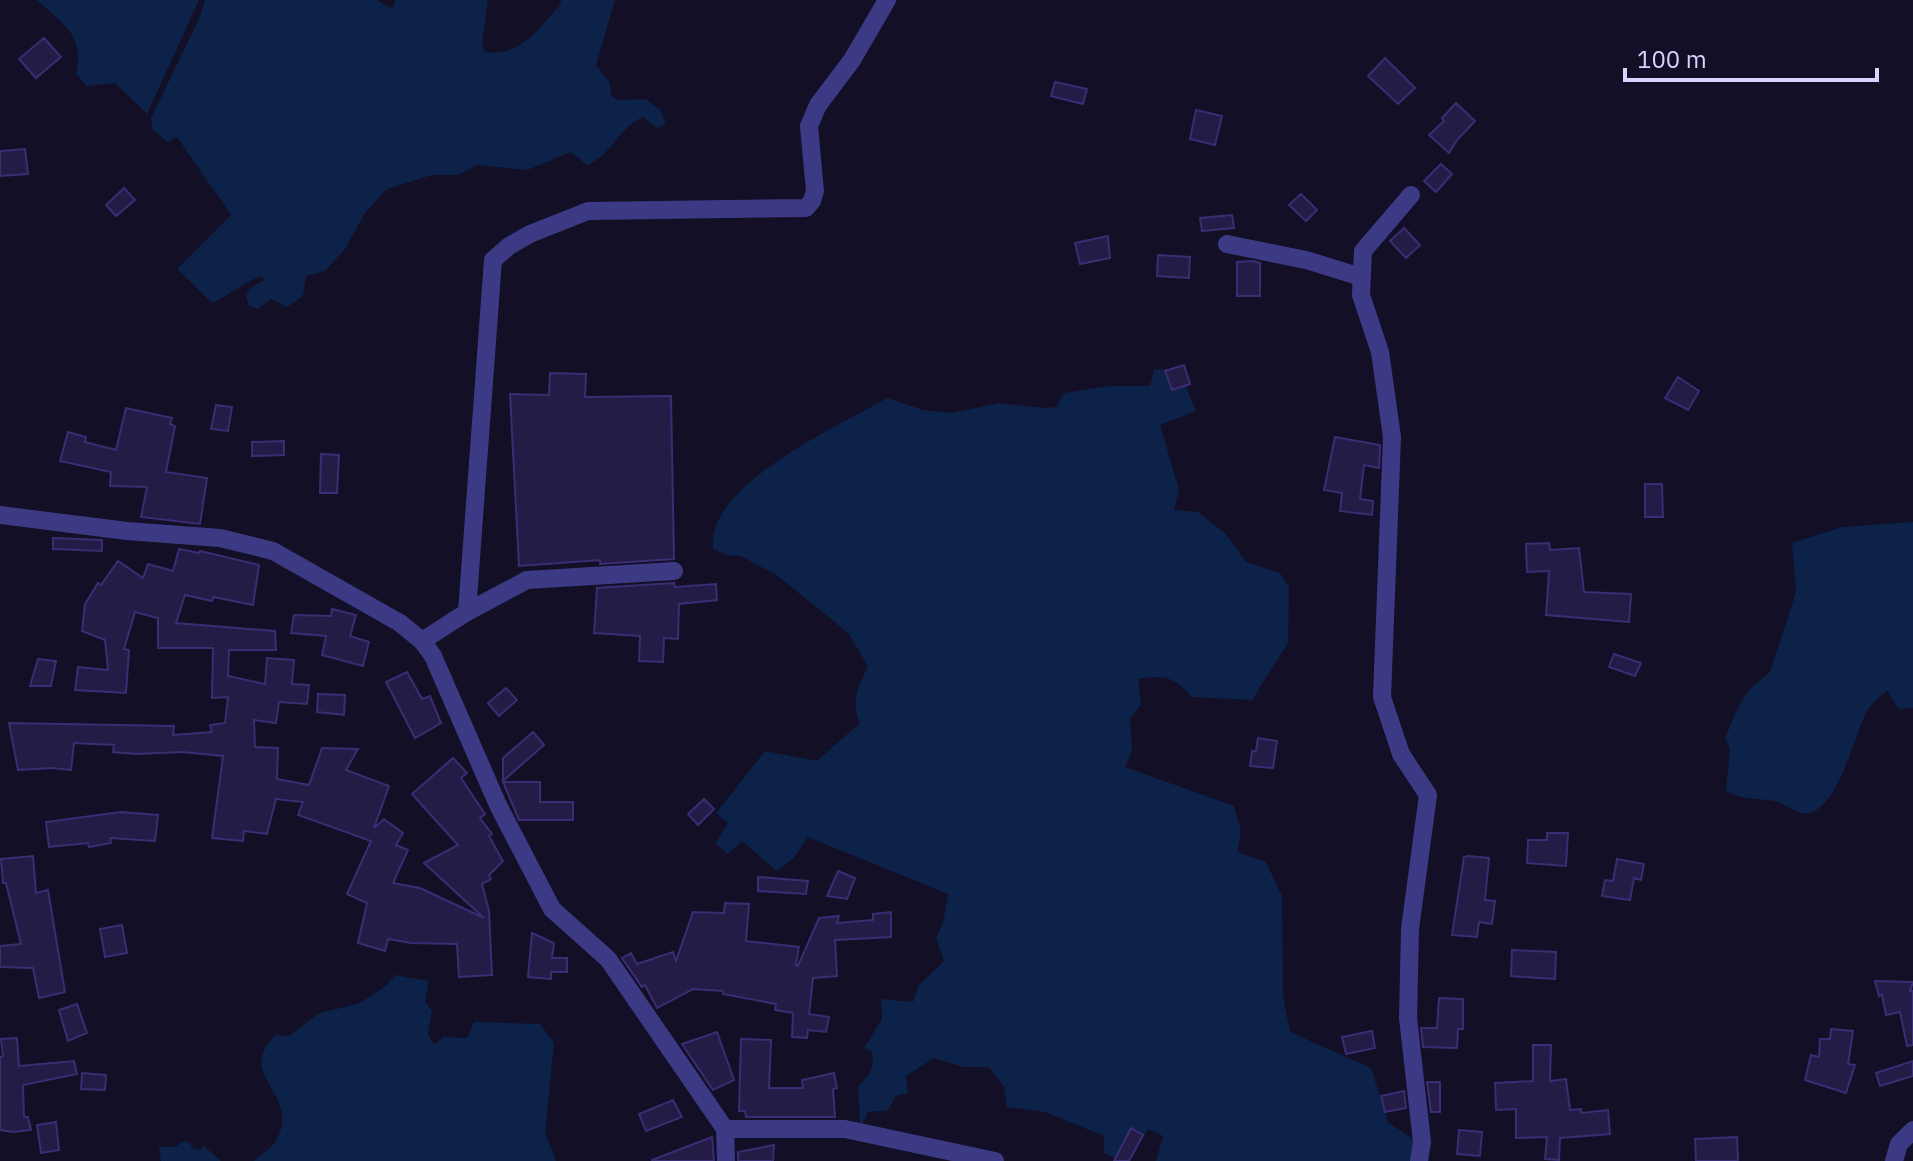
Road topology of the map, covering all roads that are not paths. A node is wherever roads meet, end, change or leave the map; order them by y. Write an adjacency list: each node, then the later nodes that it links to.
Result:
1 (887, 0): 7 (street)
2 (1411, 195): 4 (street)
3 (1227, 244): 4 (street)
4 (1361, 277): 13 (street)
5 (0, 515): 8 (street)
6 (674, 571): 7 (street)
7 (467, 612): 8 (street)
8 (422, 641): 9 (street)
9 (725, 1129): 11 (street); 12 (street)
10 (1913, 1130): 14 (street)
11 (726, 1161)
12 (995, 1161)
13 (1419, 1161)
14 (1894, 1161)

